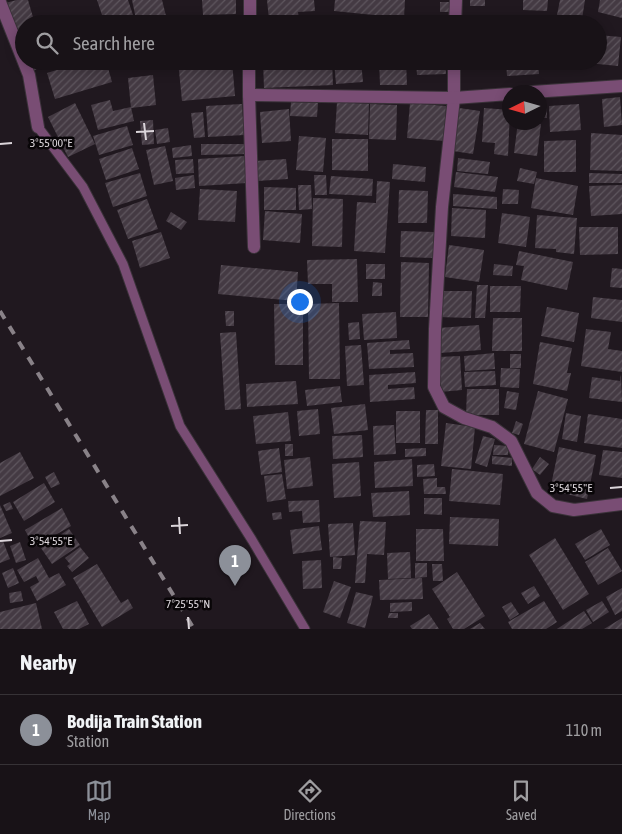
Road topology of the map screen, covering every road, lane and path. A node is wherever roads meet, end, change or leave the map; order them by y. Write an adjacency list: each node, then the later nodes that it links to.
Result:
1 (250, 0): 4 (street)
2 (456, 0): 5 (street)
3 (0, 2): 6 (street)
4 (250, 15)
5 (455, 15)
6 (15, 40)
7 (27, 70): 15 (street)
8 (249, 70): 12 (street)
9 (454, 70): 14 (street)
10 (622, 86): 11 (street)
11 (547, 91)
12 (249, 95): 14 (street); 16 (street)
13 (502, 95): 14 (street)
14 (454, 98): 17 (street)
15 (38, 127): 18 (lane)
16 (254, 247)
17 (622, 504)
18 (305, 629)

